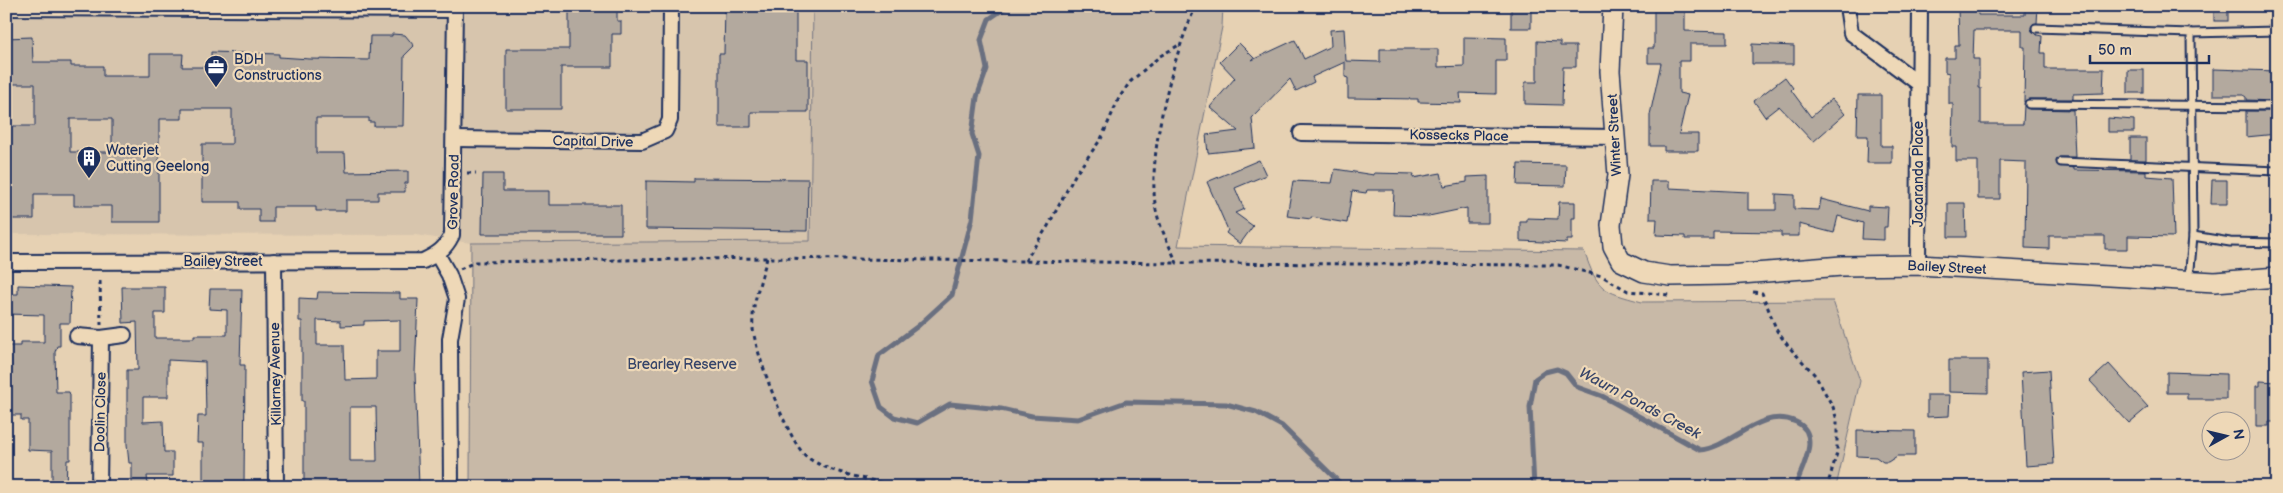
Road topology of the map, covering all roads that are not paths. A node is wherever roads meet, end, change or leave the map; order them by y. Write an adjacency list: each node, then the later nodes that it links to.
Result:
1 (670, 6): 16 (street, Capital Drive)
2 (1613, 6): 15 (street, Winter Street)
3 (1847, 6): 10 (street)
4 (1920, 6): 10 (street, Jacaranda Place)
5 (6, 8): 6 (street)
6 (455, 8): 16 (street, Grove Road)
7 (2036, 28): 9 (lane)
8 (2277, 31): 9 (lane)
9 (2191, 33): 12 (lane)
10 (1918, 83): 26 (street, Jacaranda Place)
11 (2030, 104): 12 (lane)
12 (2192, 106): 13 (lane); 18 (lane)
13 (2277, 106)
14 (1301, 132): 15 (street, Kossecks Place)
15 (1616, 137): 24 (street, Winter Street)
16 (454, 139): 22 (street, Grove Road)
17 (2061, 162): 18 (lane)
18 (2193, 169): 19 (lane); 20 (lane)
19 (2277, 171)
20 (2194, 236): 21 (lane); 28 (lane)
21 (2277, 243)
22 (438, 254): 23 (street, Bailey Street); 34 (street)
23 (274, 261): 25 (street, Bailey Street); 33 (street, Killarney Avenue)
24 (1620, 261): 26 (street, Bailey Street)
25 (6, 262)
26 (1918, 265): 28 (street, Bailey Street)
27 (2277, 277): 28 (street, Bailey Street)
28 (2189, 280)
29 (124, 335): 31 (street)
30 (77, 336): 31 (street)
31 (101, 338): 32 (street, Doolin Close)
32 (99, 487)
33 (276, 487)
34 (451, 487)

